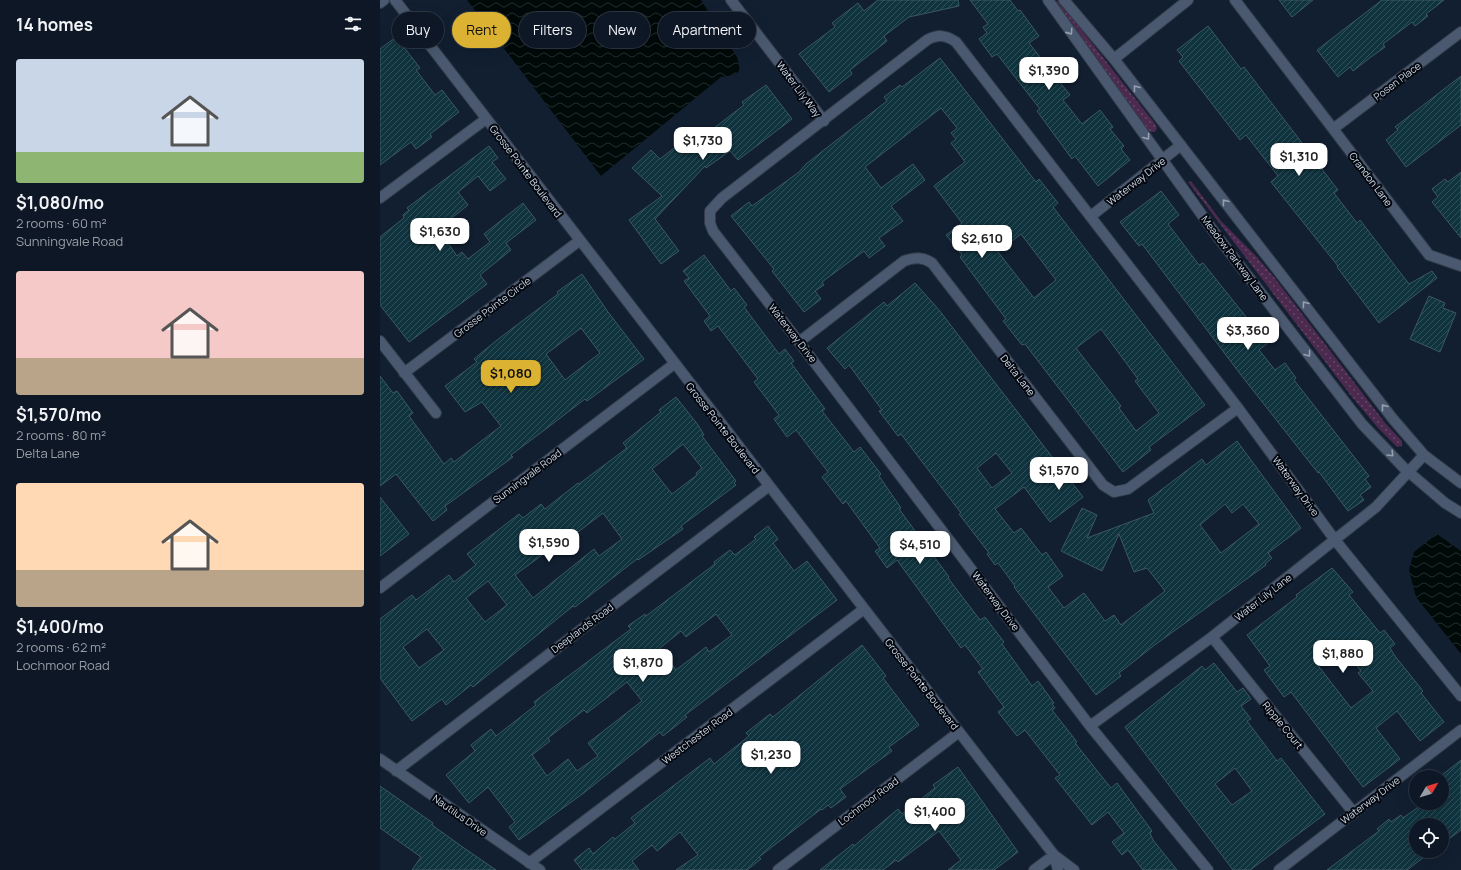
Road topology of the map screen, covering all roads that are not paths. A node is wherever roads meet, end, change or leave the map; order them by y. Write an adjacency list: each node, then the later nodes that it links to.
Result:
1 (384, 0): 8 (street)
2 (395, 0): 11 (street, Grosse Pointe Boulevard)
3 (731, 0): 12 (street, Water Lily Way)
4 (1048, 0): 15 (street, Meadow Parkway Lane, one-way to 15)
5 (1064, 0): 10 (street)
6 (1188, 0): 10 (street)
7 (1235, 0): 13 (street, Crandon Lane)
8 (380, 3)
9 (1461, 32): 13 (street, Posen Place)
10 (1114, 59): 14 (street, one-way to 10)
11 (486, 119): 16 (street); 18 (street, Grosse Pointe Boulevard)
12 (824, 121): 17 (street, Waterway Drive); 21 (street, Waterway Drive)
13 (1333, 129): 19 (street, Crandon Lane)
14 (1181, 145): 15 (street, Waterway Drive); 26 (street, one-way to 14)
15 (1162, 160): 17 (street, Waterway Drive); 27 (street, Meadow Parkway Lane, one-way to 27)
16 (380, 198)
17 (1091, 216): 24 (street, Waterway Drive)
18 (579, 241): 22 (street, Grosse Pointe Boulevard); 23 (street, Grosse Pointe Circle)
19 (1461, 266)
20 (380, 341): 23 (street)
21 (799, 342): 24 (street, Delta Lane); 36 (street, Waterway Drive)
22 (674, 364): 29 (street, Grosse Pointe Boulevard); 32 (street, Sunningvale Road)
23 (404, 373): 25 (street)
24 (1238, 408): 31 (street, Waterway Drive)
25 (436, 413)
26 (1424, 455): 27 (street, Water Lily Lane); 28 (street)
27 (1408, 472): 30 (street, Meadow Parkway Lane); 31 (street, Water Lily Lane)
28 (1461, 483)
29 (768, 486): 33 (street, Grosse Pointe Boulevard); 40 (street, Deeplands Road)
30 (1461, 513)
31 (1335, 540): 34 (street, Water Lily Lane); 35 (street, Waterway Drive)
32 (380, 588)
33 (864, 609): 38 (street, Grosse Pointe Boulevard); 43 (street, Westchester Road)
34 (1212, 637): 36 (street, Water Lily Lane); 41 (street, Ripple Court)
35 (1461, 696)
36 (1090, 726): 49 (street, Waterway Drive)
37 (1461, 730): 41 (street, Waterway Drive)
38 (959, 732): 42 (street, Grosse Pointe Boulevard); 45 (street, Lochmoor Road)
39 (380, 759): 40 (street, Nautilus Drive)
40 (396, 771): 43 (street, Nautilus Drive)
41 (1354, 812): 50 (street, Waterway Drive)
42 (1054, 855): 46 (street); 47 (street, Grosse Pointe Boulevard); 48 (street, Grosse Pointe Boulevard)
43 (530, 863): 44 (street, Nautilus Drive)
44 (540, 870)
45 (778, 870)
46 (1034, 870)
47 (1058, 870)
48 (1074, 870)
49 (1208, 870)
50 (1279, 870)

